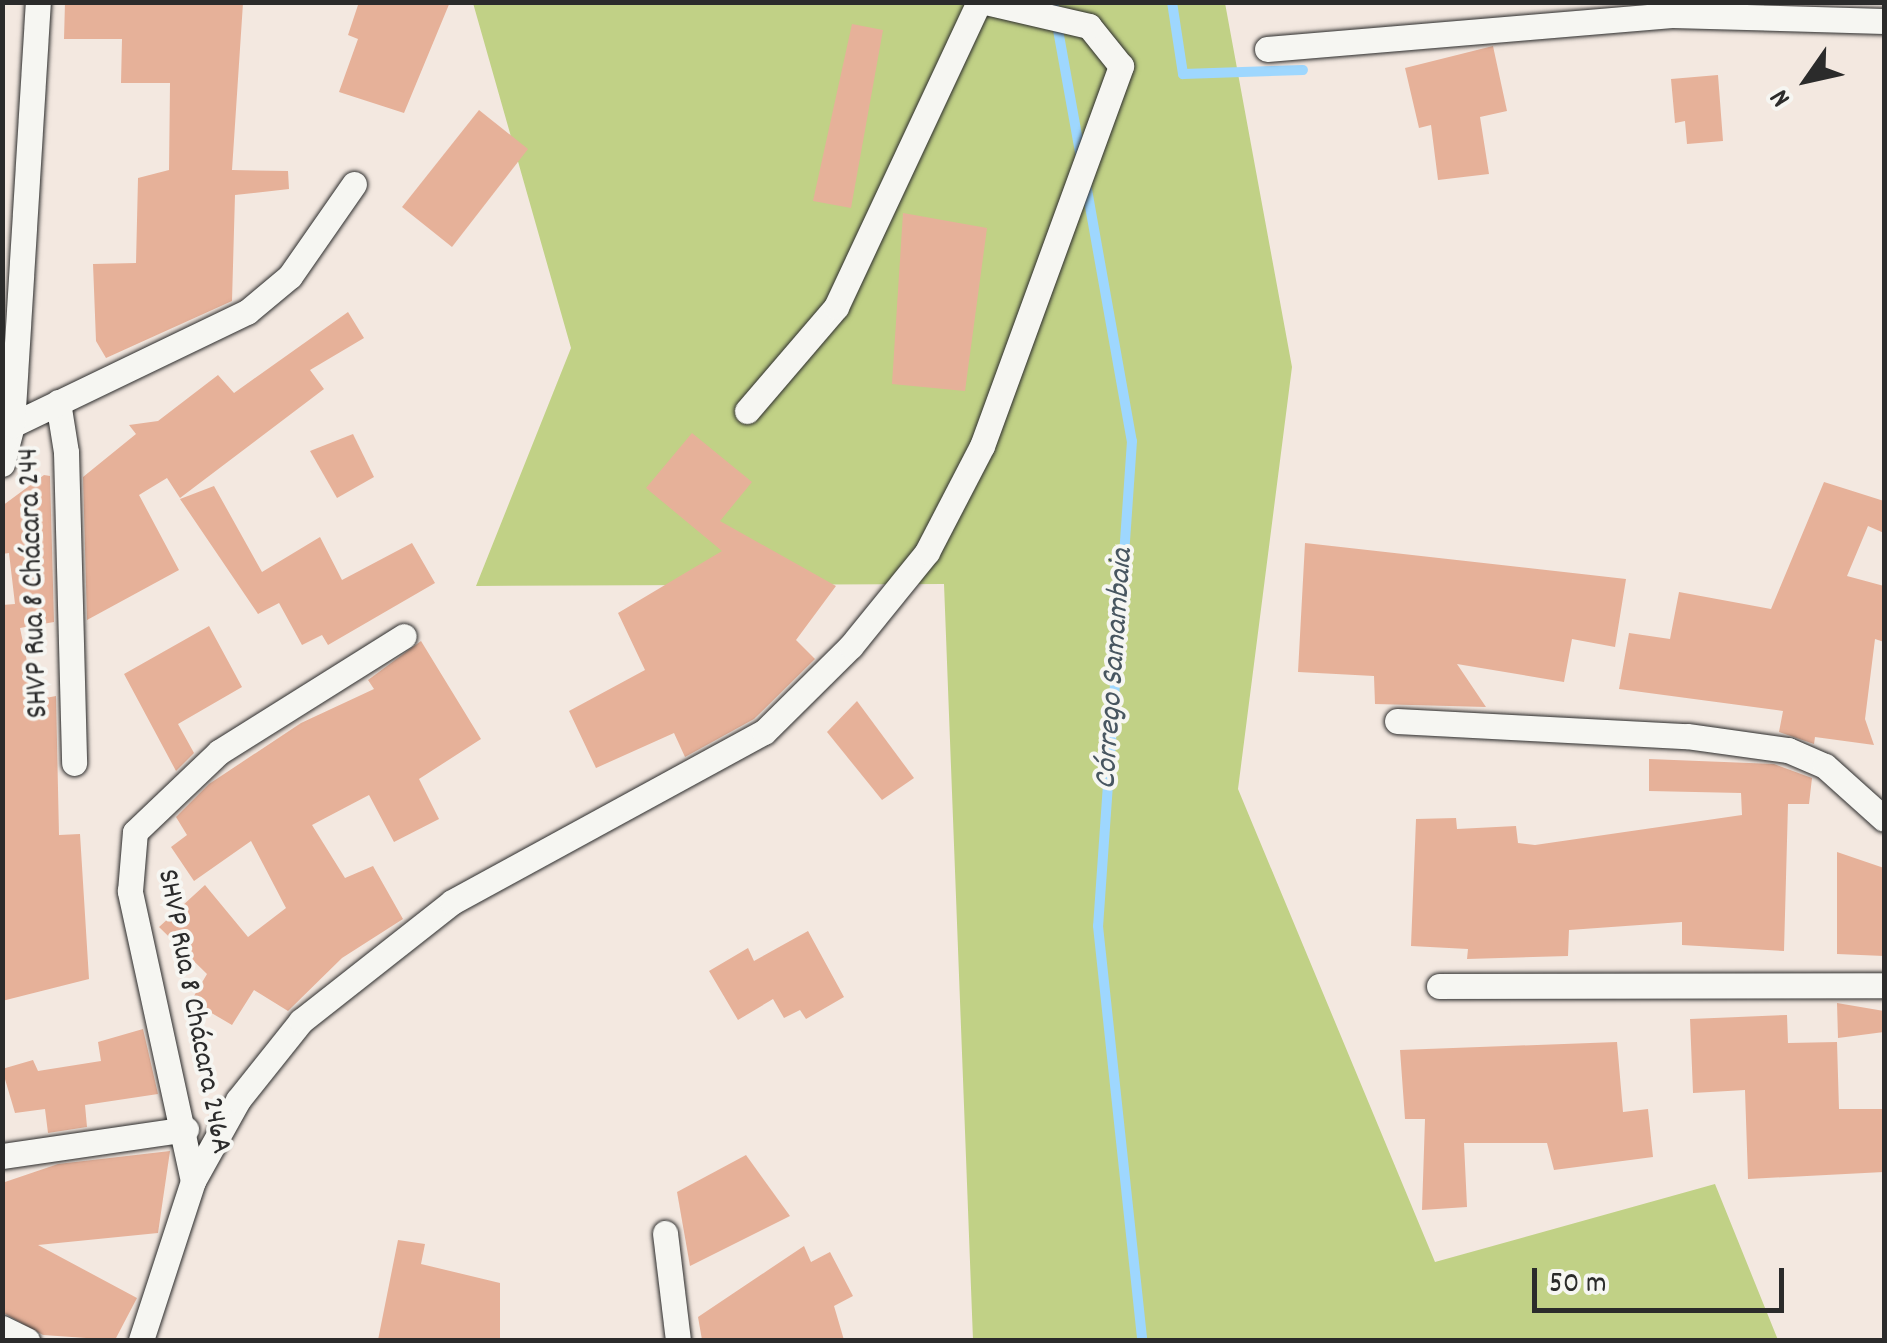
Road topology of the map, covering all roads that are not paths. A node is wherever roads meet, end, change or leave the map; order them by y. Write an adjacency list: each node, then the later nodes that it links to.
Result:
1 (38, 2): 9 (street)
2 (982, 2): 8 (street); 19 (street)
3 (1668, 9): 4 (street); 5 (street)
4 (1884, 20)
5 (1267, 49)
6 (354, 184): 7 (street)
7 (58, 402): 9 (street); 13 (street, SHVP Rua 8 Chácara 244)
8 (747, 411)
9 (12, 425): 10 (street)
10 (2, 464)
11 (404, 636): 17 (street, SHVP Rua 8 Chácara 246A)
12 (1397, 721): 14 (street)
13 (74, 763)
14 (1884, 819)
15 (1884, 985): 16 (street)
16 (1439, 986)
17 (186, 1129): 18 (street); 19 (street, SHVP Rua 8 Chácara 246A)
18 (2, 1156)
19 (193, 1181): 23 (street)
20 (665, 1234): 24 (street)
21 (2, 1328): 22 (street)
22 (27, 1340)
23 (141, 1340)
24 (678, 1340)

